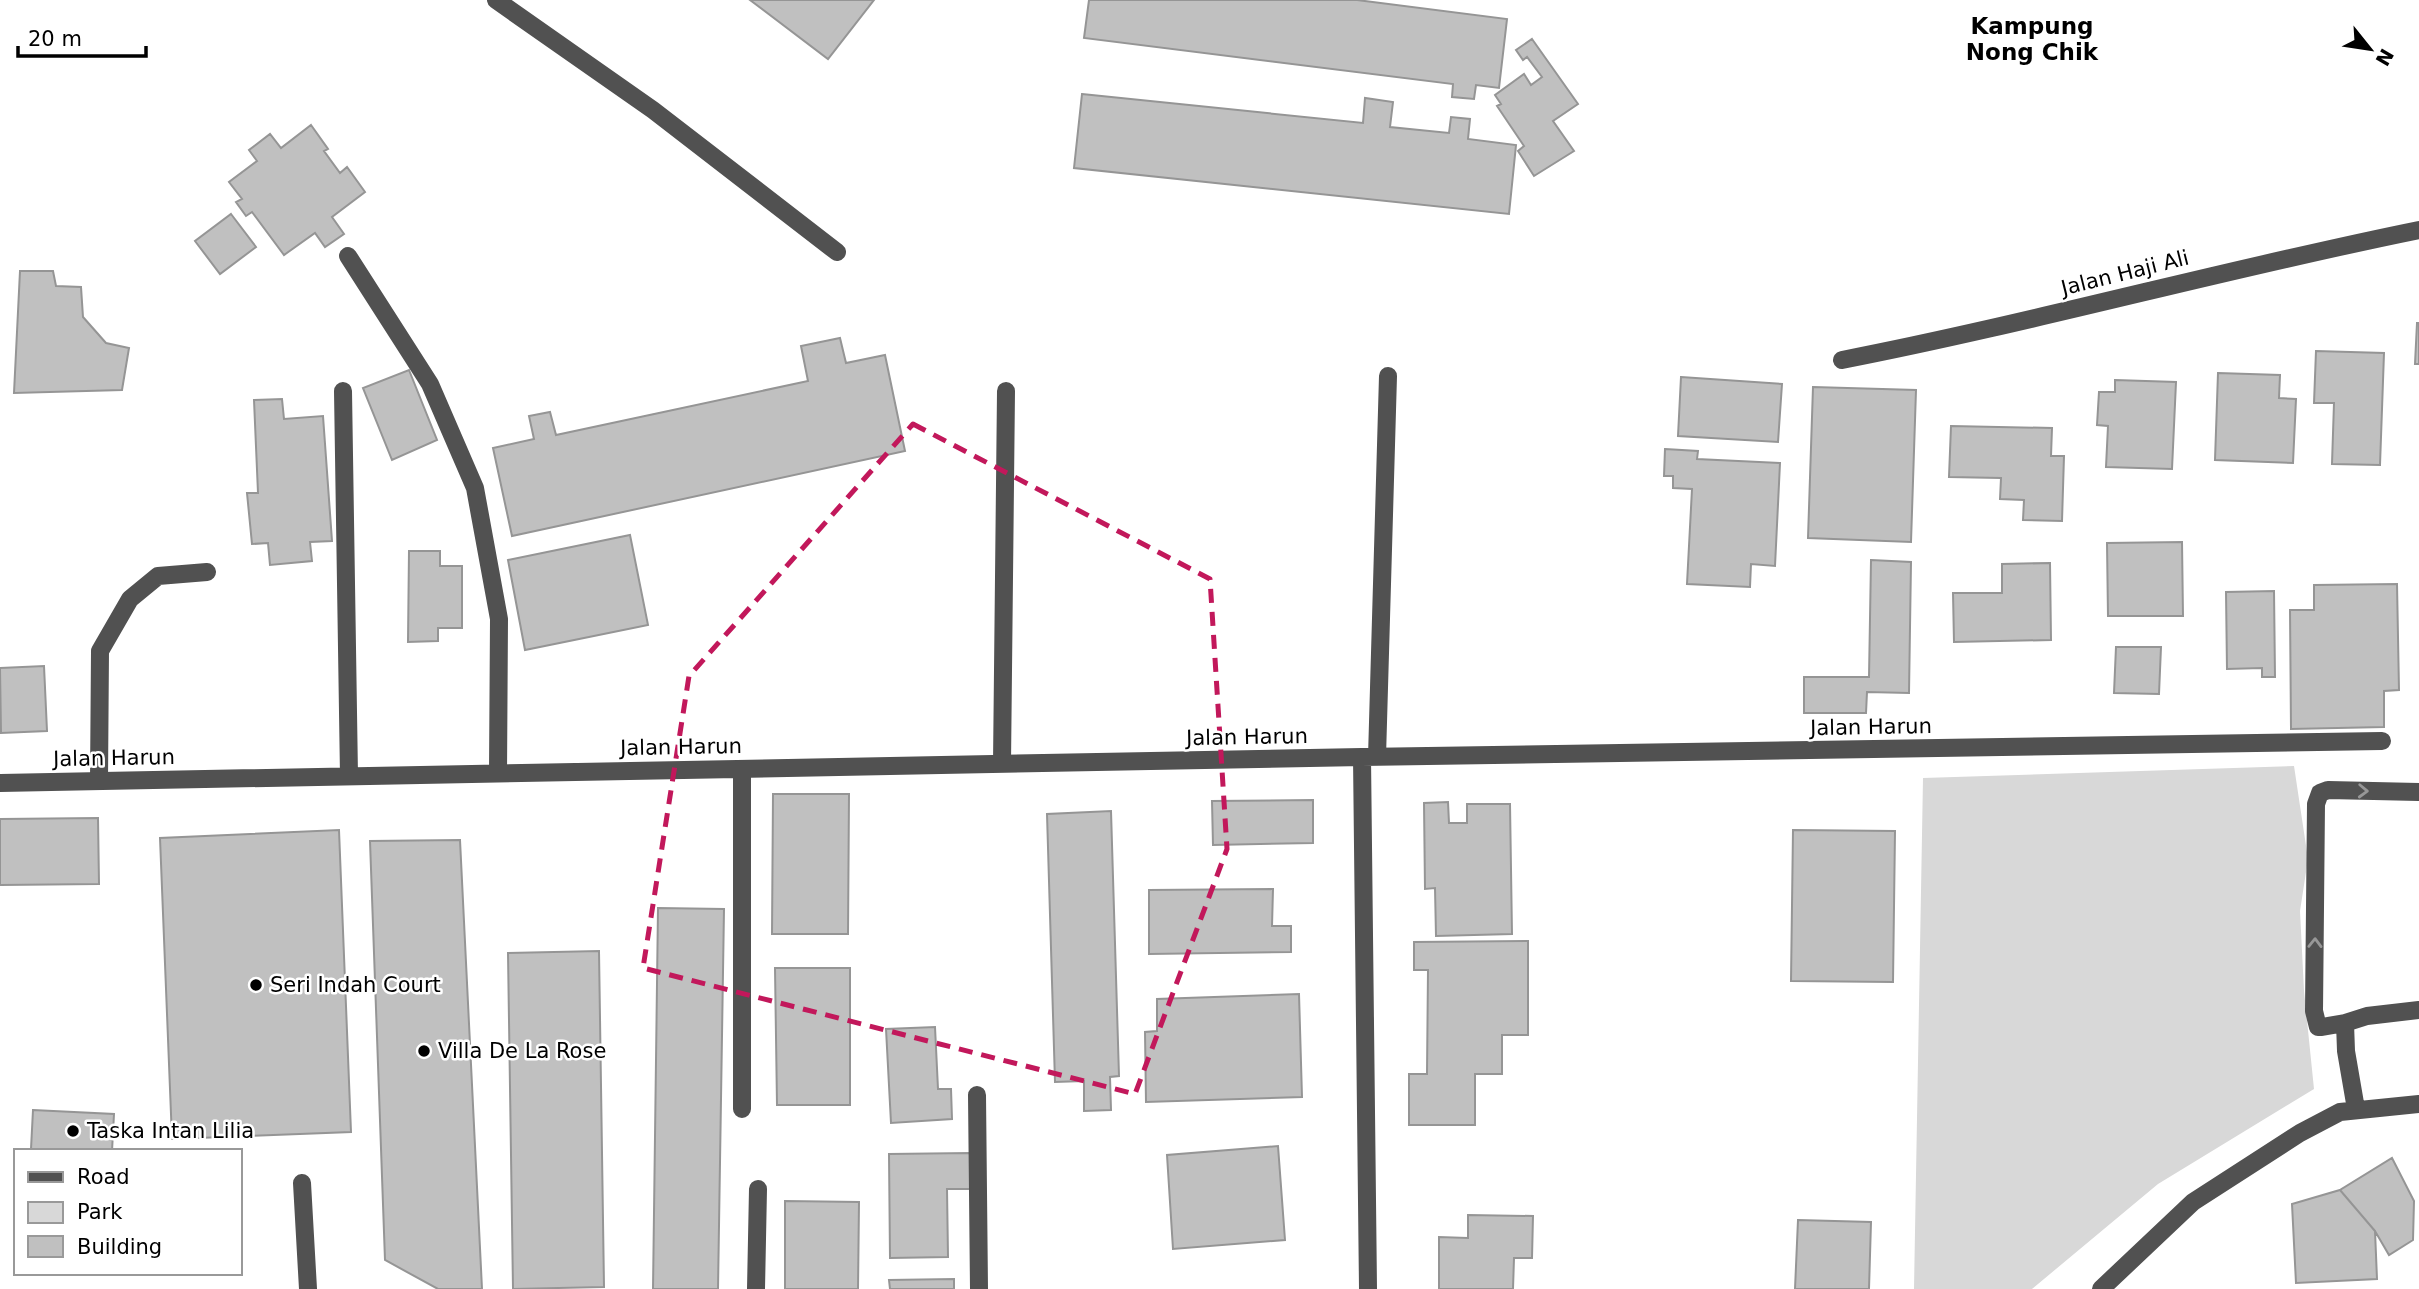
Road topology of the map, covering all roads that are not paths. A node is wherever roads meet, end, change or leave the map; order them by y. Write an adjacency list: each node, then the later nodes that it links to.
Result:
1 (496, 0): 3 (street)
2 (2419, 230): 5 (street, Jalan Haji Ali)
3 (837, 252)
4 (348, 256): 14 (street)
5 (1842, 360)
6 (1388, 376): 11 (street)
7 (343, 391): 15 (street)
8 (1006, 391): 12 (street)
9 (207, 572): 16 (street)
10 (2382, 741): 11 (street, Jalan Harun)
11 (1370, 757): 12 (street, Jalan Harun); 30 (street)
12 (1002, 764): 13 (street, Jalan Harun)
13 (742, 769): 14 (street, Jalan Harun); 23 (street)
14 (499, 773): 15 (street, Jalan Harun)
15 (349, 776): 16 (street, Jalan Harun)
16 (99, 781): 17 (street, Jalan Harun)
17 (0, 783)
18 (2419, 792): 20 (street, one-way to 18)
19 (2419, 1010): 20 (street)
20 (2345, 1023): 24 (street)
21 (977, 1095): 29 (street)
22 (2419, 1104): 24 (street)
23 (742, 1109)
24 (2356, 1109): 31 (street)
25 (302, 1183): 27 (street)
26 (758, 1189): 28 (street)
27 (308, 1289)
28 (756, 1289)
29 (979, 1289)
30 (1368, 1289)
31 (2101, 1289)

